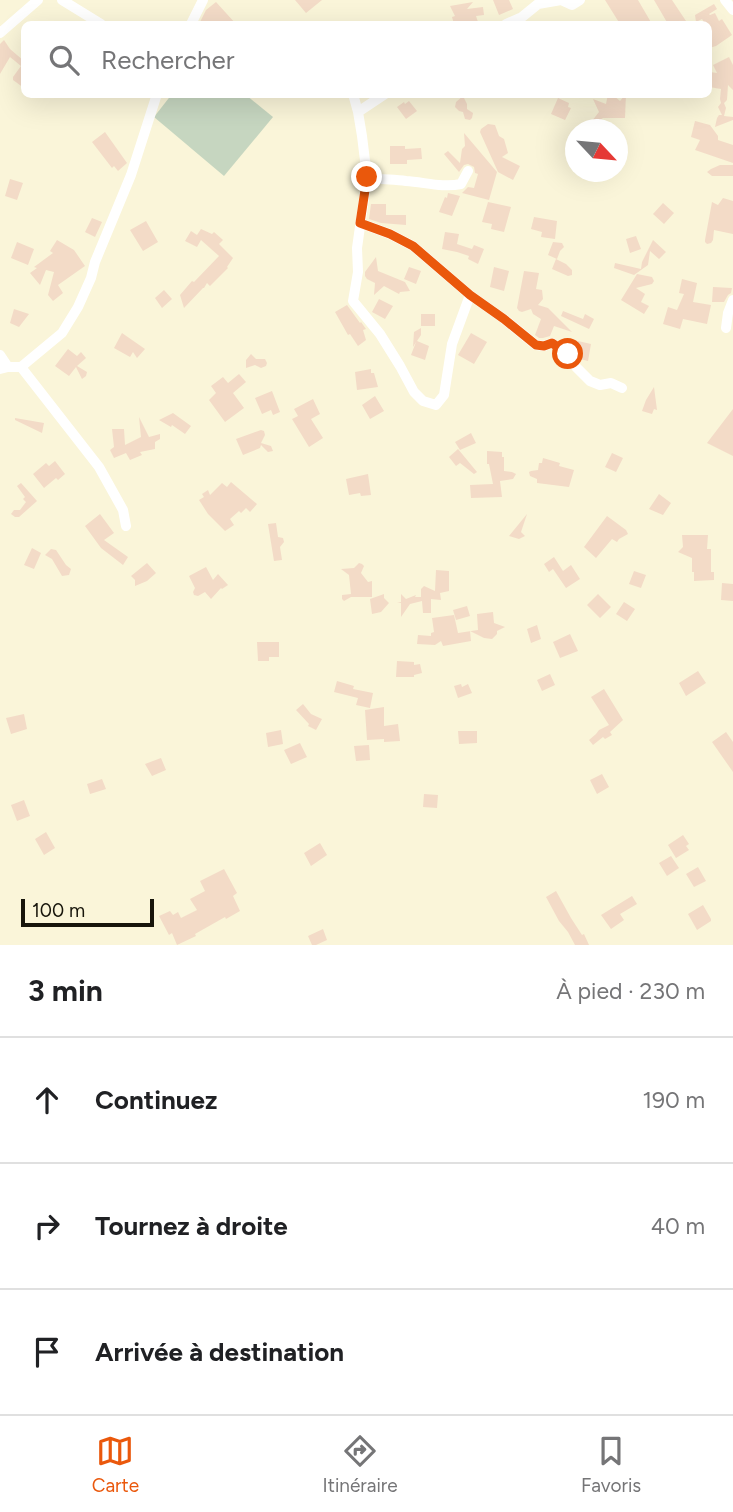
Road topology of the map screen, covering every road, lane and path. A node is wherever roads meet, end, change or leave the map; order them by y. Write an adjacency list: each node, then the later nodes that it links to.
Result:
1 (38, 0): 12 (street)
2 (62, 0): 9 (street)
3 (203, 0): 10 (street)
4 (561, 0): 5 (street); 11 (street)
5 (580, 0)
6 (725, 0): 7 (street); 8 (street)
7 (733, 1)
8 (733, 10)
9 (95, 21)
10 (192, 21)
11 (513, 21)
12 (0, 33)
13 (156, 98): 24 (street)
14 (354, 98): 16 (street)
15 (379, 98): 16 (street)
16 (358, 112): 18 (street)
17 (468, 171): 18 (street)
18 (367, 177): 19 (street)
19 (360, 223): 20 (street); 20 (street)
20 (470, 295): 26 (street)
21 (733, 300): 22 (street)
22 (726, 328)
23 (0, 355): 25 (street)
24 (21, 367): 25 (street); 27 (street)
25 (4, 368)
26 (622, 388)
27 (126, 526)

